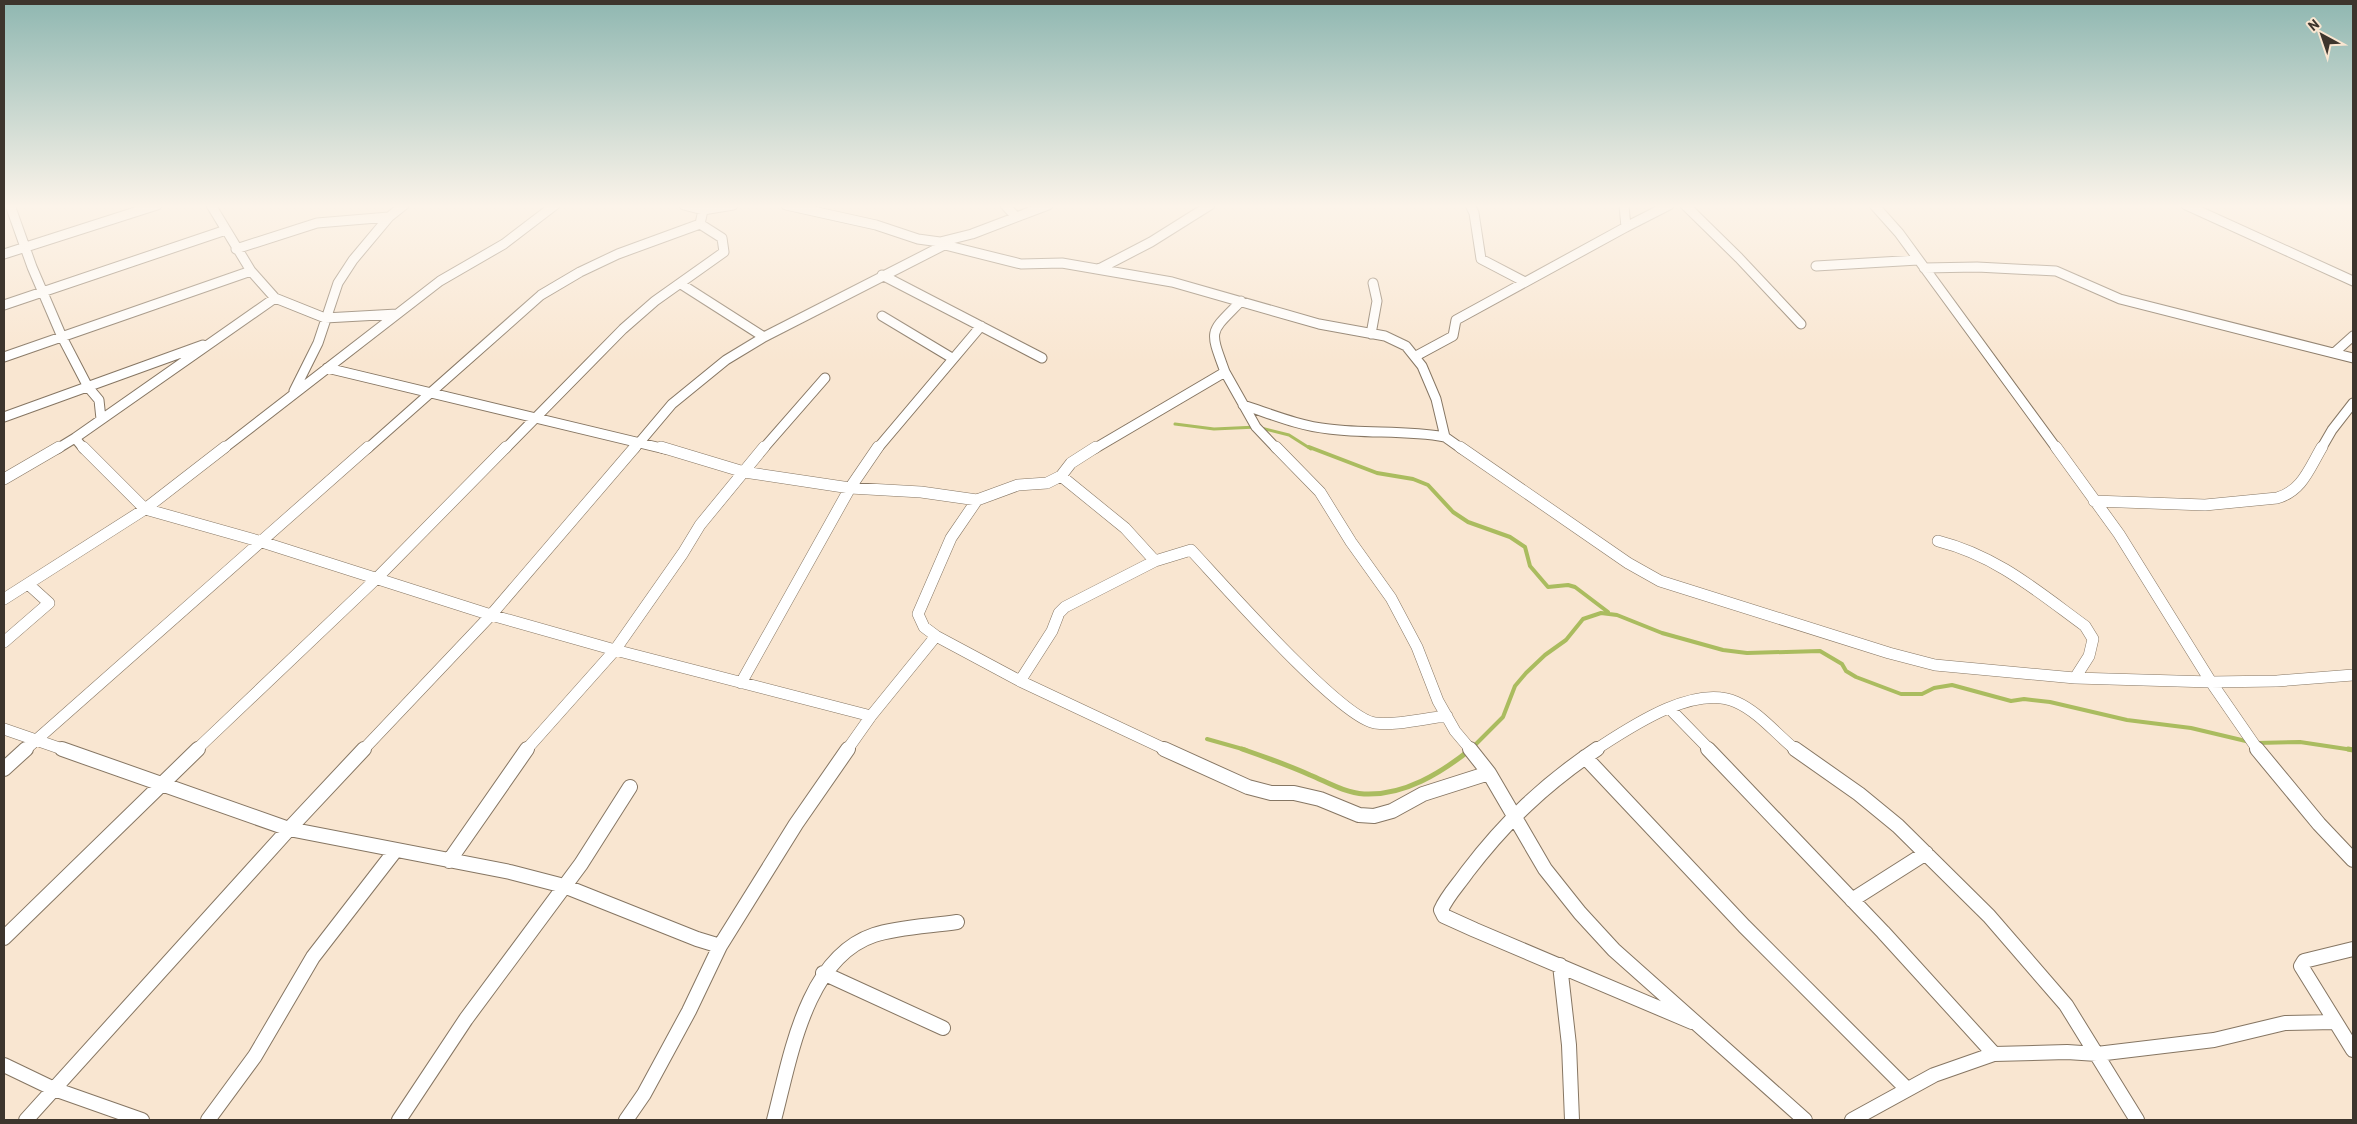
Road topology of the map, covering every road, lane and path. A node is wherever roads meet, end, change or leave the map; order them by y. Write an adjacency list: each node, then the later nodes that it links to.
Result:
1 (29, 257): 25 (street)
2 (145, 257): 25 (street)
3 (242, 257): 19 (street)
4 (356, 257): 31 (street)
5 (479, 257): 29 (street)
6 (606, 257): 49 (street)
7 (717, 257): 24 (street)
8 (919, 257): 20 (street)
9 (999, 257): 18 (street)
10 (1122, 257): 18 (street)
11 (1481, 257): 22 (street)
12 (1570, 257): 22 (street)
13 (1738, 257): 32 (street)
14 (1916, 257): 16 (street)
15 (2301, 257): 21 (street)
16 (1921, 264): 17 (street); 39 (street); 64 (street)
17 (1816, 266)
18 (1100, 269): 27 (street)
19 (251, 271): 26 (street); 36 (street)
20 (882, 275): 33 (street); 37 (street)
21 (2353, 281)
22 (1525, 282): 40 (street)
23 (1373, 283): 34 (street)
24 (681, 284): 37 (street); 54 (street)
25 (43, 292): 28 (street); 36 (street)
26 (275, 298): 31 (street); 38 (street)
27 (1241, 302): 34 (street); 46 (street)
28 (4, 305)
29 (397, 314): 31 (street); 45 (street)
30 (882, 316): 42 (street)
31 (325, 318): 50 (street)
32 (1801, 324)
33 (981, 326): 42 (street); 43 (street)
34 (1371, 334): 40 (street)
35 (2353, 336): 39 (street)
36 (62, 337): 41 (street); 48 (street)
37 (764, 337): 58 (street)
38 (214, 342): 48 (street); 55 (street)
39 (2334, 353): 44 (street)
40 (1416, 356): 56 (street)
41 (4, 357)
42 (952, 358): 62 (street)
43 (1042, 358)
44 (2353, 358)
45 (327, 368): 49 (street); 50 (street)
46 (1225, 372): 52 (street); 60 (street)
47 (825, 378): 59 (street)
48 (88, 387): 53 (street); 55 (street)
49 (430, 392): 54 (street); 67 (street)
50 (292, 394): 65 (street)
51 (2353, 403): 64 (street)
52 (1243, 405): 56 (street); 83 (street)
53 (4, 417)
54 (534, 417): 58 (street); 69 (street)
55 (101, 419): 57 (street)
56 (1445, 437): 77 (street)
57 (75, 438): 61 (street); 65 (street)
58 (639, 442): 59 (street); 72 (street)
59 (744, 472): 62 (street); 75 (street)
60 (1061, 476): 63 (street); 68 (street)
61 (4, 479)
62 (850, 488): 63 (street); 80 (street)
63 (977, 500): 73 (street)
64 (2094, 501): 79 (street)
65 (145, 509): 67 (street); 70 (street)
66 (1938, 540): 77 (street)
67 (262, 542): 69 (street); 85 (street)
68 (1155, 561): 78 (street); 83 (street)
69 (377, 578): 72 (street); 89 (street)
70 (28, 584): 71 (street); 74 (street)
71 (4, 599)
72 (492, 615): 75 (street); 92 (street)
73 (936, 636): 78 (street); 82 (street)
74 (4, 642)
75 (614, 650): 80 (street); 95 (street)
76 (2353, 675): 79 (street)
77 (2075, 678): 79 (street)
78 (1020, 681): 88 (street)
79 (2211, 682): 96 (street)
80 (741, 684): 82 (street)
81 (1670, 709): 86 (street); 94 (street); 98 (street)
82 (871, 716): 101 (street)
83 (1447, 716): 88 (street)
84 (4, 729): 85 (street)
85 (36, 741): 87 (street); 89 (street)
86 (1585, 757): 91 (street); 113 (street)
87 (4, 769)
88 (1489, 773): 91 (street)
89 (161, 785): 92 (street); 100 (street)
90 (630, 787): 97 (street)
91 (1514, 813): 103 (street); 106 (street)
92 (289, 829): 93 (street); 112 (street)
93 (395, 851): 95 (street); 116 (street)
94 (1926, 853): 98 (street); 110 (street)
95 (449, 860): 97 (street)
96 (2353, 860)
97 (564, 886): 101 (street); 117 (street)
98 (1852, 900): 109 (street)
99 (957, 922): 104 (street)
100 (4, 938)
101 (720, 946): 118 (street)
102 (2353, 949): 105 (street)
103 (1560, 965): 106 (street); 120 (street)
104 (823, 973): 107 (street); 119 (street)
105 (2335, 1022): 108 (street); 110 (street)
106 (1703, 1027): 121 (street)
107 (943, 1028)
108 (2353, 1050)
109 (1994, 1054): 110 (street); 113 (street)
110 (2097, 1054): 123 (street)
111 (4, 1065): 112 (street)
112 (54, 1089): 114 (street); 115 (street)
113 (1907, 1089): 122 (street)
114 (26, 1120)
115 (142, 1120)
116 (208, 1120)
117 (399, 1120)
118 (626, 1120)
119 (774, 1120)
120 (1572, 1120)
121 (1805, 1120)
122 (1852, 1120)
123 (2137, 1120)

